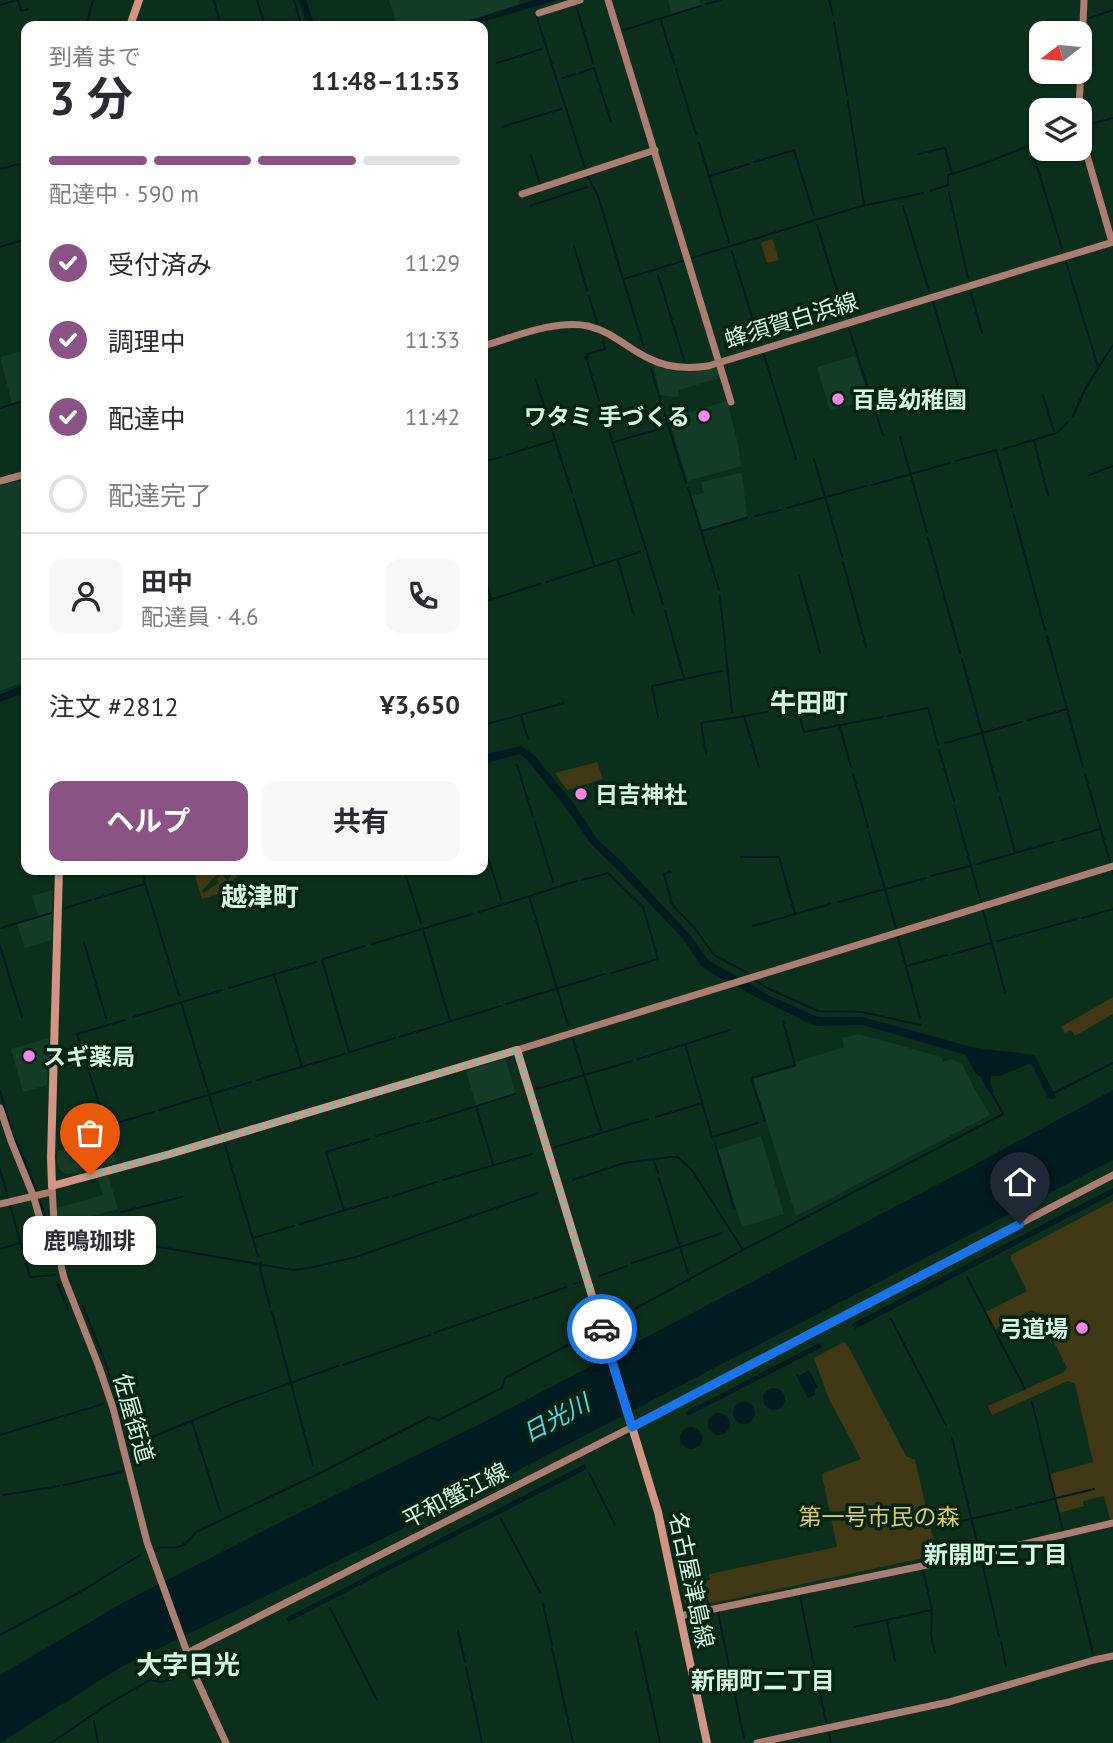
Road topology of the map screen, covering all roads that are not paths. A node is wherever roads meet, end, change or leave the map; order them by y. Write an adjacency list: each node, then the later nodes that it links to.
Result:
1 (139, 0): 6 (main road)
2 (580, 0): 5 (street)
3 (608, 0): 8 (street)
4 (1084, 0): 7 (street)
5 (538, 13)
6 (132, 21)
7 (1080, 98)
8 (655, 150): 10 (street); 13 (street)
9 (1089, 161): 11 (street)
10 (522, 194)
11 (1113, 242): 13 (street, 蜂須賀白浜線)
12 (488, 344): 13 (street, 蜂須賀白浜線)
13 (720, 362): 14 (street)
14 (731, 402)
15 (21, 475): 16 (street)
16 (0, 481)
17 (1113, 866): 19 (street)
18 (59, 875): 22 (main road)
19 (517, 1050): 22 (main road); 26 (main road, 名古屋津島線)
20 (0, 1108): 23 (street, 佐屋街道)
21 (1113, 1175): 26 (street, 平和蟹江線)
22 (52, 1189): 23 (street); 25 (street)
23 (36, 1195): 24 (street); 25 (street, 佐屋街道)
24 (0, 1204)
25 (55, 1240): 29 (street, 佐屋街道)
26 (632, 1427): 28 (main road, 名古屋津島線); 29 (street, 平和蟹江線)
27 (1113, 1523): 28 (street)
28 (680, 1616): 32 (main road, 名古屋津島線)
29 (186, 1650): 31 (street, 佐屋街道)
30 (1113, 1656): 33 (street)
31 (226, 1743)
32 (707, 1743)
33 (757, 1743)

